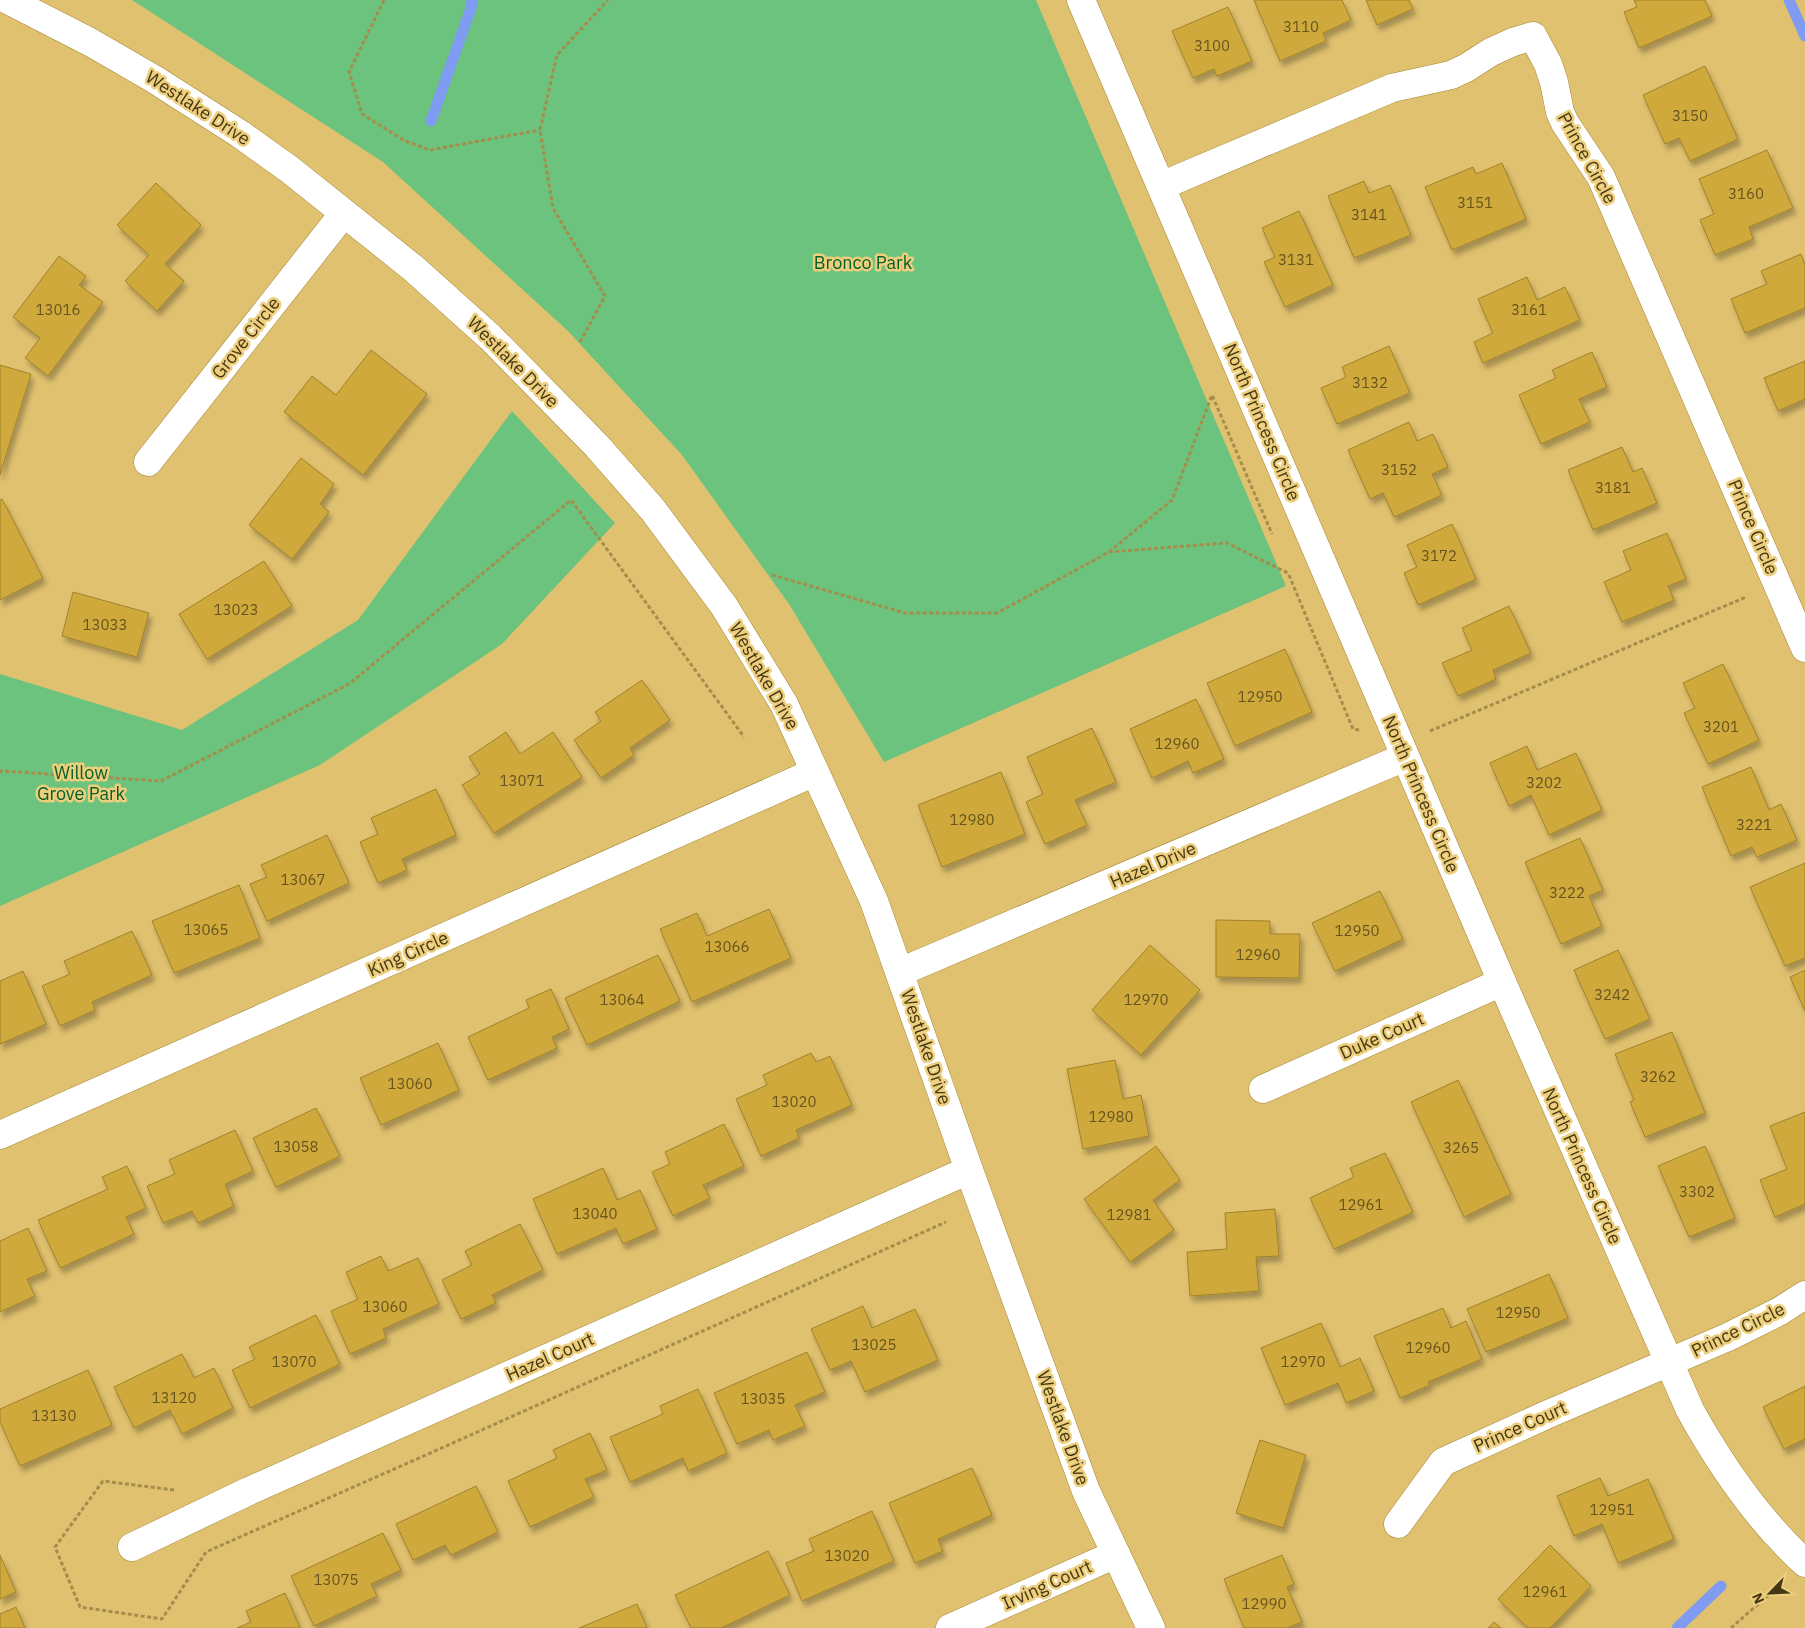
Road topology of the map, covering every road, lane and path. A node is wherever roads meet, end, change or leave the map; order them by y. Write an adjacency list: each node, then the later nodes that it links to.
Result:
1 (8, 0): 7 (street, Westlake Drive)
2 (384, 0): 5 (path)
3 (608, 0): 5 (path)
4 (1081, 0): 6 (street, North Princess Circle)
5 (540, 130): 8 (path)
6 (1161, 186): 15 (street, Prince Circle); 18 (street, North Princess Circle)
7 (344, 213): 9 (street, Grove Circle); 19 (street, Westlake Drive)
8 (580, 342)
9 (148, 462)
10 (1273, 537): 11 (path)
11 (1110, 552): 13 (path); 14 (path)
12 (1284, 564): 13 (path)
13 (1288, 572): 18 (path)
14 (772, 575)
15 (1777, 584): 16 (street, Prince Circle); 18 (path)
16 (1805, 648)
17 (744, 737): 20 (path)
18 (1400, 746): 21 (street, Hazel Drive); 22 (street, North Princess Circle)
19 (815, 772): 21 (street, Westlake Drive); 24 (street, King Circle)
20 (0, 773)
21 (900, 972): 25 (street, Westlake Drive)
22 (1502, 982): 23 (street, Duke Court); 27 (street, North Princess Circle)
23 (1263, 1089)
24 (0, 1136)
25 (969, 1170): 29 (street, Hazel Court); 30 (street, Westlake Drive)
26 (1805, 1295): 27 (street, Prince Circle)
27 (1669, 1363): 28 (street, Prince Court); 31 (street, North Princess Circle)
28 (1398, 1524)
29 (132, 1547)
30 (1116, 1554): 32 (street, Irving Court); 33 (street, Westlake Drive)
31 (1805, 1563): 34 (path)
32 (950, 1628)
33 (1151, 1628)
34 (1731, 1628)

